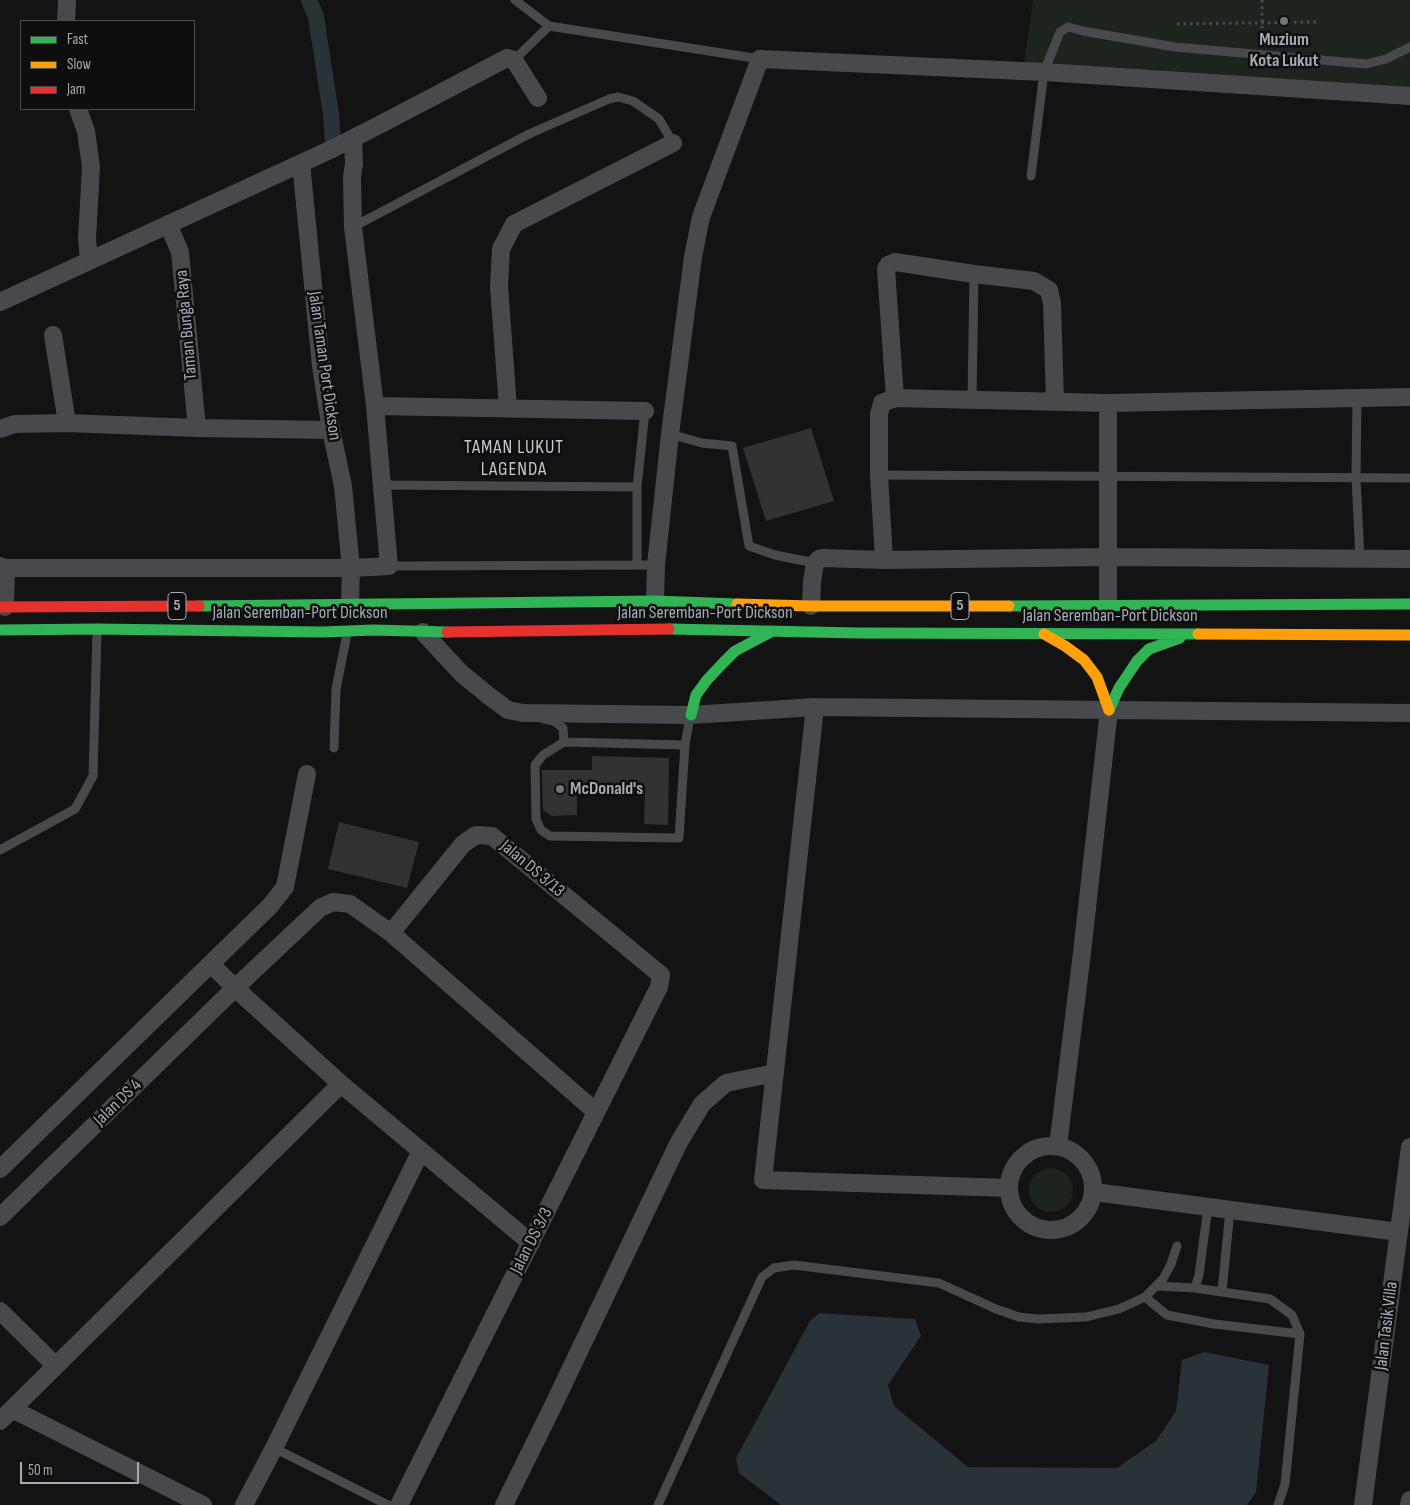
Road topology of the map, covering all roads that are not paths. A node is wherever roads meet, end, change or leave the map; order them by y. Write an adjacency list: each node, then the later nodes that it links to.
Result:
1 (67, 0): 3 (street)
2 (515, 0): 4 (lane)
3 (66, 20)
4 (549, 26): 6 (lane); 7 (lane)
5 (1410, 47): 8 (lane)
6 (760, 59): 8 (street); 35 (street)
7 (514, 60): 10 (street); 12 (street)
8 (1044, 72): 9 (street); 15 (lane)
9 (1410, 96)
10 (538, 98)
11 (78, 110): 18 (street)
12 (353, 139): 14 (street); 17 (street)
13 (673, 143): 17 (lane); 29 (street)
14 (305, 161): 16 (street); 34 (street, Jalan Taman Port Dickson)
15 (1031, 176)
16 (168, 224): 18 (street); 32 (street, Taman Bunga Raya)
17 (353, 228): 28 (street)
18 (89, 260): 20 (street)
19 (974, 274): 23 (street); 25 (lane); 26 (street)
20 (0, 302)
21 (53, 336): 31 (street)
22 (1410, 397): 24 (street)
23 (895, 398): 25 (street); 36 (street)
24 (1357, 398): 27 (street); 38 (lane)
25 (972, 400): 26 (street)
26 (1055, 401): 27 (street)
27 (1108, 403): 37 (street)
28 (375, 406): 29 (street); 40 (street)
29 (508, 408): 30 (street)
30 (645, 411): 41 (lane)
31 (67, 423): 32 (street); 33 (street)
32 (197, 428): 34 (street)
33 (0, 429)
34 (331, 430): 51 (street, Jalan Taman Port Dickson)
35 (670, 434): 46 (lane); 48 (street)
36 (879, 475): 37 (lane); 45 (street)
37 (1108, 477): 38 (lane); 42 (street)
38 (1356, 478): 39 (lane); 43 (lane)
39 (1410, 478)
40 (383, 485): 41 (lane); 49 (street)
41 (637, 488): 47 (lane)
42 (1108, 557): 43 (street); 45 (street); 56 (street)
43 (1360, 559): 44 (street)
44 (1410, 559)
45 (884, 560): 46 (street)
46 (815, 564): 53 (street)
47 (637, 565): 48 (lane); 49 (lane)
48 (656, 565): 55 (street)
49 (389, 566): 51 (street)
50 (3, 567): 51 (street); 54 (street)
51 (351, 568): 57 (street, Jalan Taman Port Dickson)
52 (1410, 604): 56 (highway, Jalan Seremban-Port Dickson / 5)
53 (811, 606): 55 (highway, Jalan Seremban-Port Dickson / 5); 56 (highway, Jalan Seremban-Port Dickson / 5)
54 (3, 607): 57 (highway, Jalan Seremban-Port Dickson / 5)
55 (659, 613): 57 (highway, Jalan Seremban-Port Dickson / 5); 60 (highway); 61 (highway)
56 (1107, 614): 69 (highway)
57 (350, 616): 63 (highway); 66 (highway)
58 (1126, 623): 70 (highway)
59 (98, 629): 62 (highway, Jalan Seremban-Port Dickson / 5); 66 (highway, Jalan Seremban-Port Dickson / 5); 82 (lane)
60 (637, 629): 61 (highway, Jalan Seremban-Port Dickson / 5); 67 (highway, Jalan Seremban-Port Dickson / 5)
61 (684, 629): 64 (highway, Jalan Seremban-Port Dickson / 5)
62 (0, 630)
63 (374, 630): 65 (highway, Jalan Seremban-Port Dickson / 5); 67 (highway, Jalan Seremban-Port Dickson / 5)
64 (774, 630): 68 (highway, Jalan Seremban-Port Dickson / 5); 77 (highway)
65 (348, 631): 66 (highway, Jalan Seremban-Port Dickson / 5); 80 (lane)
66 (322, 632)
67 (423, 632): 75 (street)
68 (1044, 634): 69 (highway, Jalan Seremban-Port Dickson / 5); 74 (highway)
69 (1080, 634): 70 (highway, Jalan Seremban-Port Dickson / 5)
70 (1146, 634): 71 (highway, Jalan Seremban-Port Dickson / 5)
71 (1189, 634): 72 (highway, Jalan Seremban-Port Dickson / 5); 74 (highway)
72 (1410, 635)
73 (815, 707): 74 (street); 77 (street); 87 (street)
74 (1109, 710): 76 (street); 90 (street)
75 (523, 713): 77 (street); 78 (lane)
76 (1410, 713)
77 (690, 715): 79 (lane)
78 (564, 742): 79 (lane); 79 (lane)
79 (685, 746)
80 (334, 748)
81 (307, 774): 84 (street, Jalan DS 4)
82 (0, 850)
83 (391, 933): 85 (street, Jalan DS 3/13); 86 (street, Jalan DS 4); 89 (street, Jalan DS 4)
84 (211, 964): 86 (street); 93 (street, Jalan DS 4)
85 (661, 975): 89 (street, Jalan DS 3/3)
86 (235, 988): 88 (street); 98 (street, Jalan DS 4)
87 (775, 1072): 94 (street); 116 (street)
88 (341, 1084): 92 (street); 108 (street)
89 (596, 1112): 100 (street, Jalan DS 3/3)
90 (1058, 1146): 94 (street); 95 (street)
91 (1410, 1147): 99 (street, Jalan Tasik Villa)
92 (421, 1151): 100 (street); 110 (street)
93 (0, 1169)
94 (1009, 1188): 95 (street)
95 (1094, 1192): 96 (street)
96 (1208, 1206): 97 (street); 103 (lane)
97 (1230, 1210): 99 (street); 104 (lane)
98 (0, 1217)
99 (1399, 1232): 119 (street, Jalan Tasik Villa)
100 (531, 1242): 115 (street, Jalan DS 3/3)
101 (1176, 1246): 102 (lane)
102 (1156, 1286): 103 (lane); 105 (lane)
103 (1195, 1288): 104 (lane)
104 (1222, 1291): 107 (lane)
105 (1145, 1297): 107 (lane); 117 (lane)
106 (0, 1311): 108 (street)
107 (1300, 1334): 118 (lane)
108 (56, 1366): 109 (street)
109 (6, 1415): 112 (street)
110 (274, 1448): 113 (street); 114 (lane)
111 (1410, 1500): 120 (street)
112 (203, 1505)
113 (244, 1505)
114 (388, 1505)
115 (399, 1505)
116 (504, 1505)
117 (658, 1505)
118 (1278, 1505)
119 (1363, 1505)
120 (1409, 1505)

